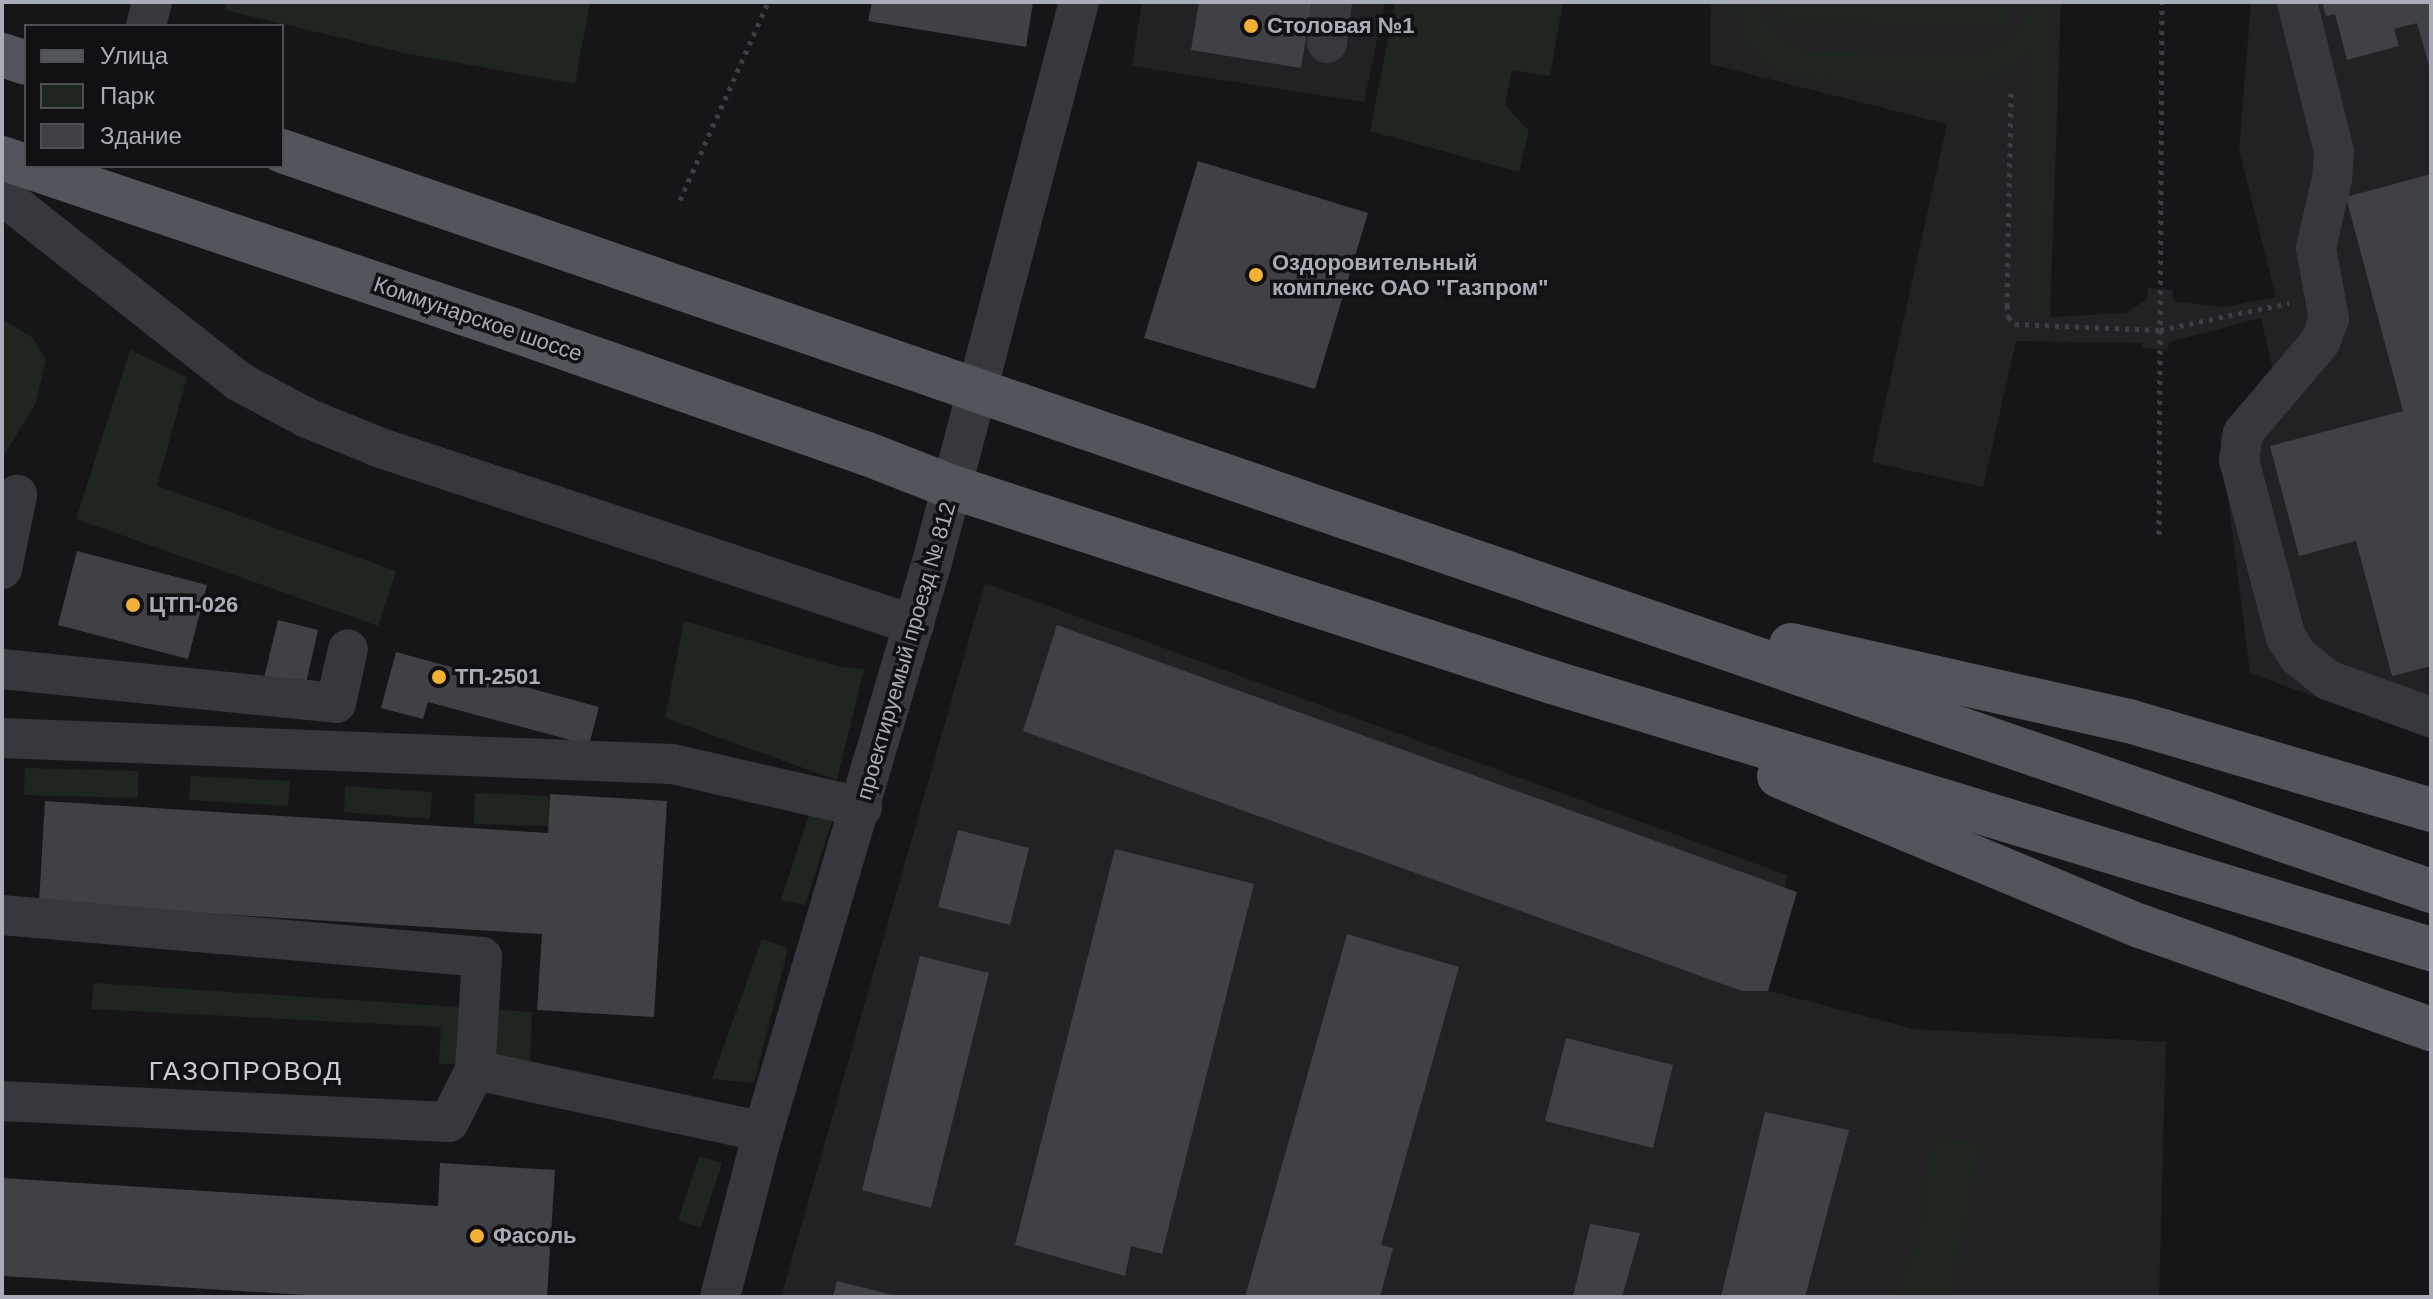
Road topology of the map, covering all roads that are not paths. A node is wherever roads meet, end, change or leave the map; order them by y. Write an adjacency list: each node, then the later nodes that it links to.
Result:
1 (152, 2): 5 (street)
2 (1079, 2): 14 (street, проектируемый проезд № 812)
3 (1332, 2): 6 (street)
4 (2297, 2): 23 (street)
5 (146, 24)
6 (1327, 43)
7 (2, 55): 8 (main road)
8 (24, 62)
9 (284, 152): 14 (main road)
10 (2, 158): 11 (main road, Коммунарское шоссе)
11 (24, 165)
12 (32, 168): 15 (main road, Коммунарское шоссе)
13 (2, 195): 19 (street)
14 (977, 392): 15 (street, проектируемый проезд № 812); 18 (main road)
15 (952, 487): 19 (street, проектируемый проезд № 812); 22 (main road, Коммунарское шоссе)
16 (17, 495): 17 (street)
17 (2, 569)
18 (1573, 597): 26 (main road); 27 (main road)
19 (914, 625): 25 (street, проектируемый проезд № 812)
20 (348, 649): 21 (street)
21 (2, 669)
22 (1552, 682): 29 (main road); 30 (main road)
23 (2431, 717)
24 (2, 738): 25 (street)
25 (862, 807): 33 (street, проектируемый проезд № 812)
26 (2431, 810)
27 (2431, 891)
28 (2, 915): 31 (street)
29 (2431, 949)
30 (2431, 1029)
31 (475, 1070): 32 (street); 33 (street)
32 (2, 1101)
33 (763, 1132): 34 (street, проектируемый проезд № 812)
34 (720, 1297)

